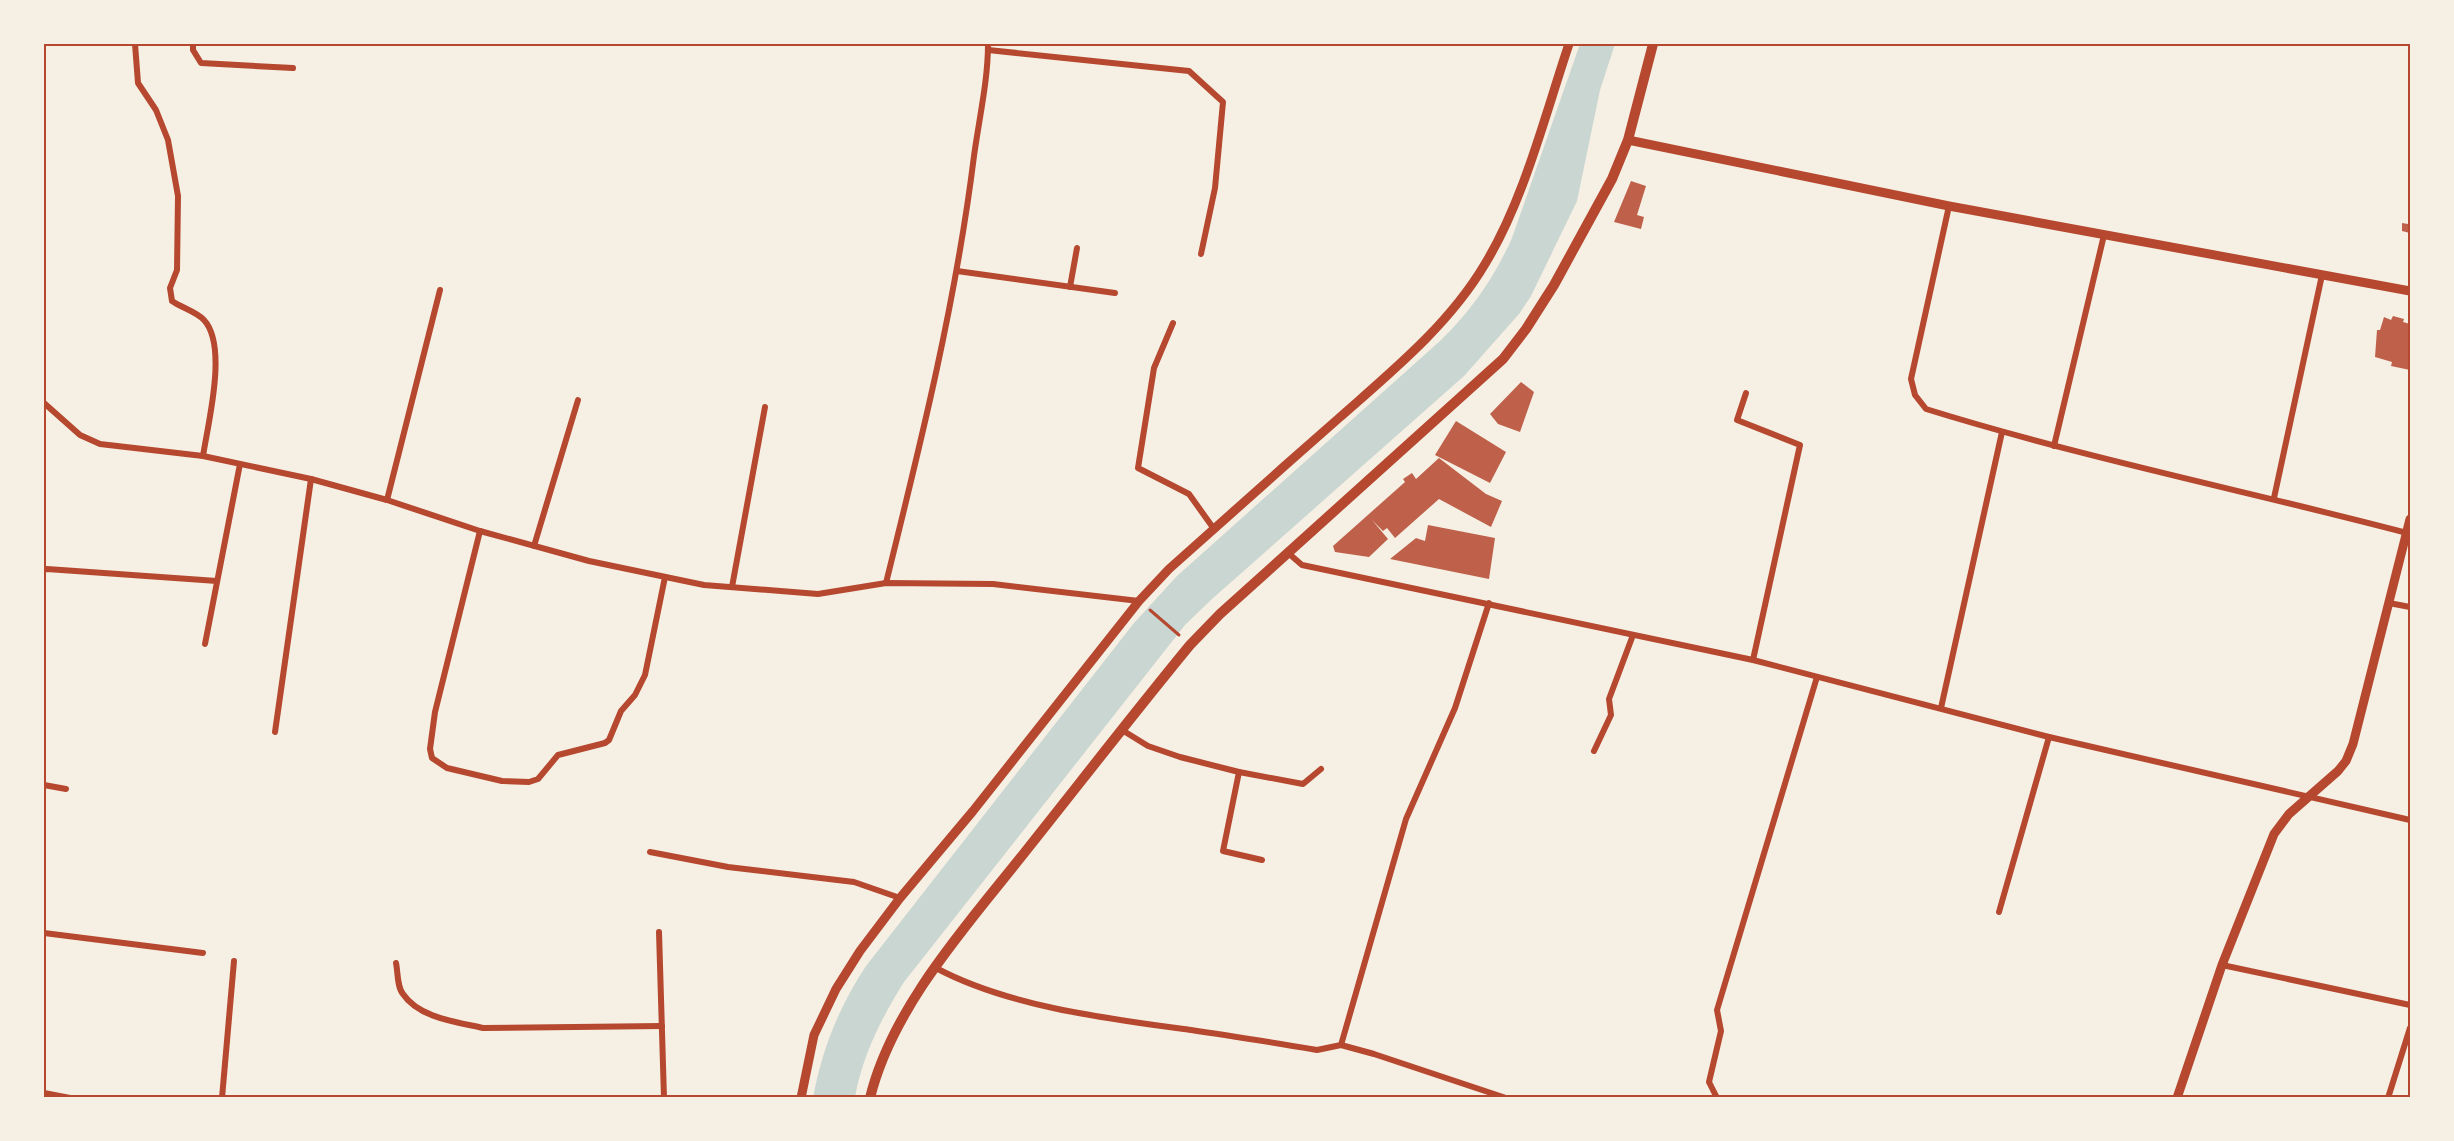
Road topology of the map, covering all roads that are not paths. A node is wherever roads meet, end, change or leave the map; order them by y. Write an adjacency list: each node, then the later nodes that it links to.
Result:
1 (135, 44): 25 (street)
2 (193, 44): 6 (street)
3 (1569, 44): 31 (street)
4 (1653, 44): 7 (main road)
5 (988, 47): 11 (street); 12 (street)
6 (293, 68)
7 (1628, 140): 8 (street); 35 (main road)
8 (1948, 206): 9 (street); 23 (street)
9 (2104, 235): 13 (street); 24 (street)
10 (1077, 248): 14 (street)
11 (1201, 254)
12 (957, 271): 14 (street); 39 (street)
13 (2322, 275): 16 (street); 28 (street)
14 (1070, 287): 17 (street)
15 (440, 290): 29 (street)
16 (2410, 291)
17 (1115, 293)
18 (1173, 322): 31 (street)
19 (1746, 393): 47 (street)
20 (578, 400): 34 (street)
21 (44, 403): 25 (street)
22 (765, 407): 40 (street)
23 (2002, 432): 24 (street); 49 (street)
24 (2054, 446): 28 (street)
25 (203, 456): 26 (street)
26 (240, 464): 27 (street); 38 (street)
27 (311, 479): 29 (street); 51 (street)
28 (2274, 498): 33 (street)
29 (387, 500): 32 (street)
30 (2410, 519): 33 (street)
31 (1214, 529): 41 (street)
32 (480, 531): 34 (street); 37 (street)
33 (2407, 532): 43 (street)
34 (534, 546): 37 (street)
35 (1287, 552): 42 (street); 50 (main road)
36 (44, 570): 38 (street)
37 (665, 577): 40 (street)
38 (217, 581): 46 (street)
39 (886, 583): 40 (street); 41 (street)
40 (732, 587)
41 (1139, 601): 62 (street)
42 (1489, 603): 45 (street); 74 (street)
43 (2388, 603): 44 (street); 58 (street)
44 (2410, 607)
45 (1633, 635): 47 (street); 53 (street)
46 (205, 644)
47 (1754, 660): 48 (street)
48 (1817, 677): 49 (street); 82 (street)
49 (1941, 708): 52 (street)
50 (1122, 730): 55 (street); 70 (main road)
51 (275, 732)
52 (2049, 737): 58 (street); 63 (street)
53 (1594, 751)
54 (1321, 769): 55 (street)
55 (1239, 772): 61 (street)
56 (44, 785): 57 (street)
57 (66, 789)
58 (2309, 796): 59 (street); 69 (street)
59 (2410, 820)
60 (650, 852): 62 (street)
61 (1262, 860)
62 (900, 898): 79 (street)
63 (1999, 912)
64 (659, 932): 72 (street)
65 (44, 933): 66 (street)
66 (203, 953)
67 (234, 961): 77 (street)
68 (396, 963): 72 (street)
69 (2222, 965): 71 (street); 83 (street)
70 (936, 968): 74 (street); 80 (main road)
71 (2410, 1005)
72 (662, 1026): 78 (street)
73 (2410, 1028): 84 (street)
74 (1341, 1045): 81 (street)
75 (44, 1093): 76 (street)
76 (70, 1098)
77 (222, 1098)
78 (664, 1098)
79 (801, 1098)
80 (870, 1098)
81 (1506, 1098)
82 (1717, 1098)
83 (2177, 1098)
84 (2388, 1098)

